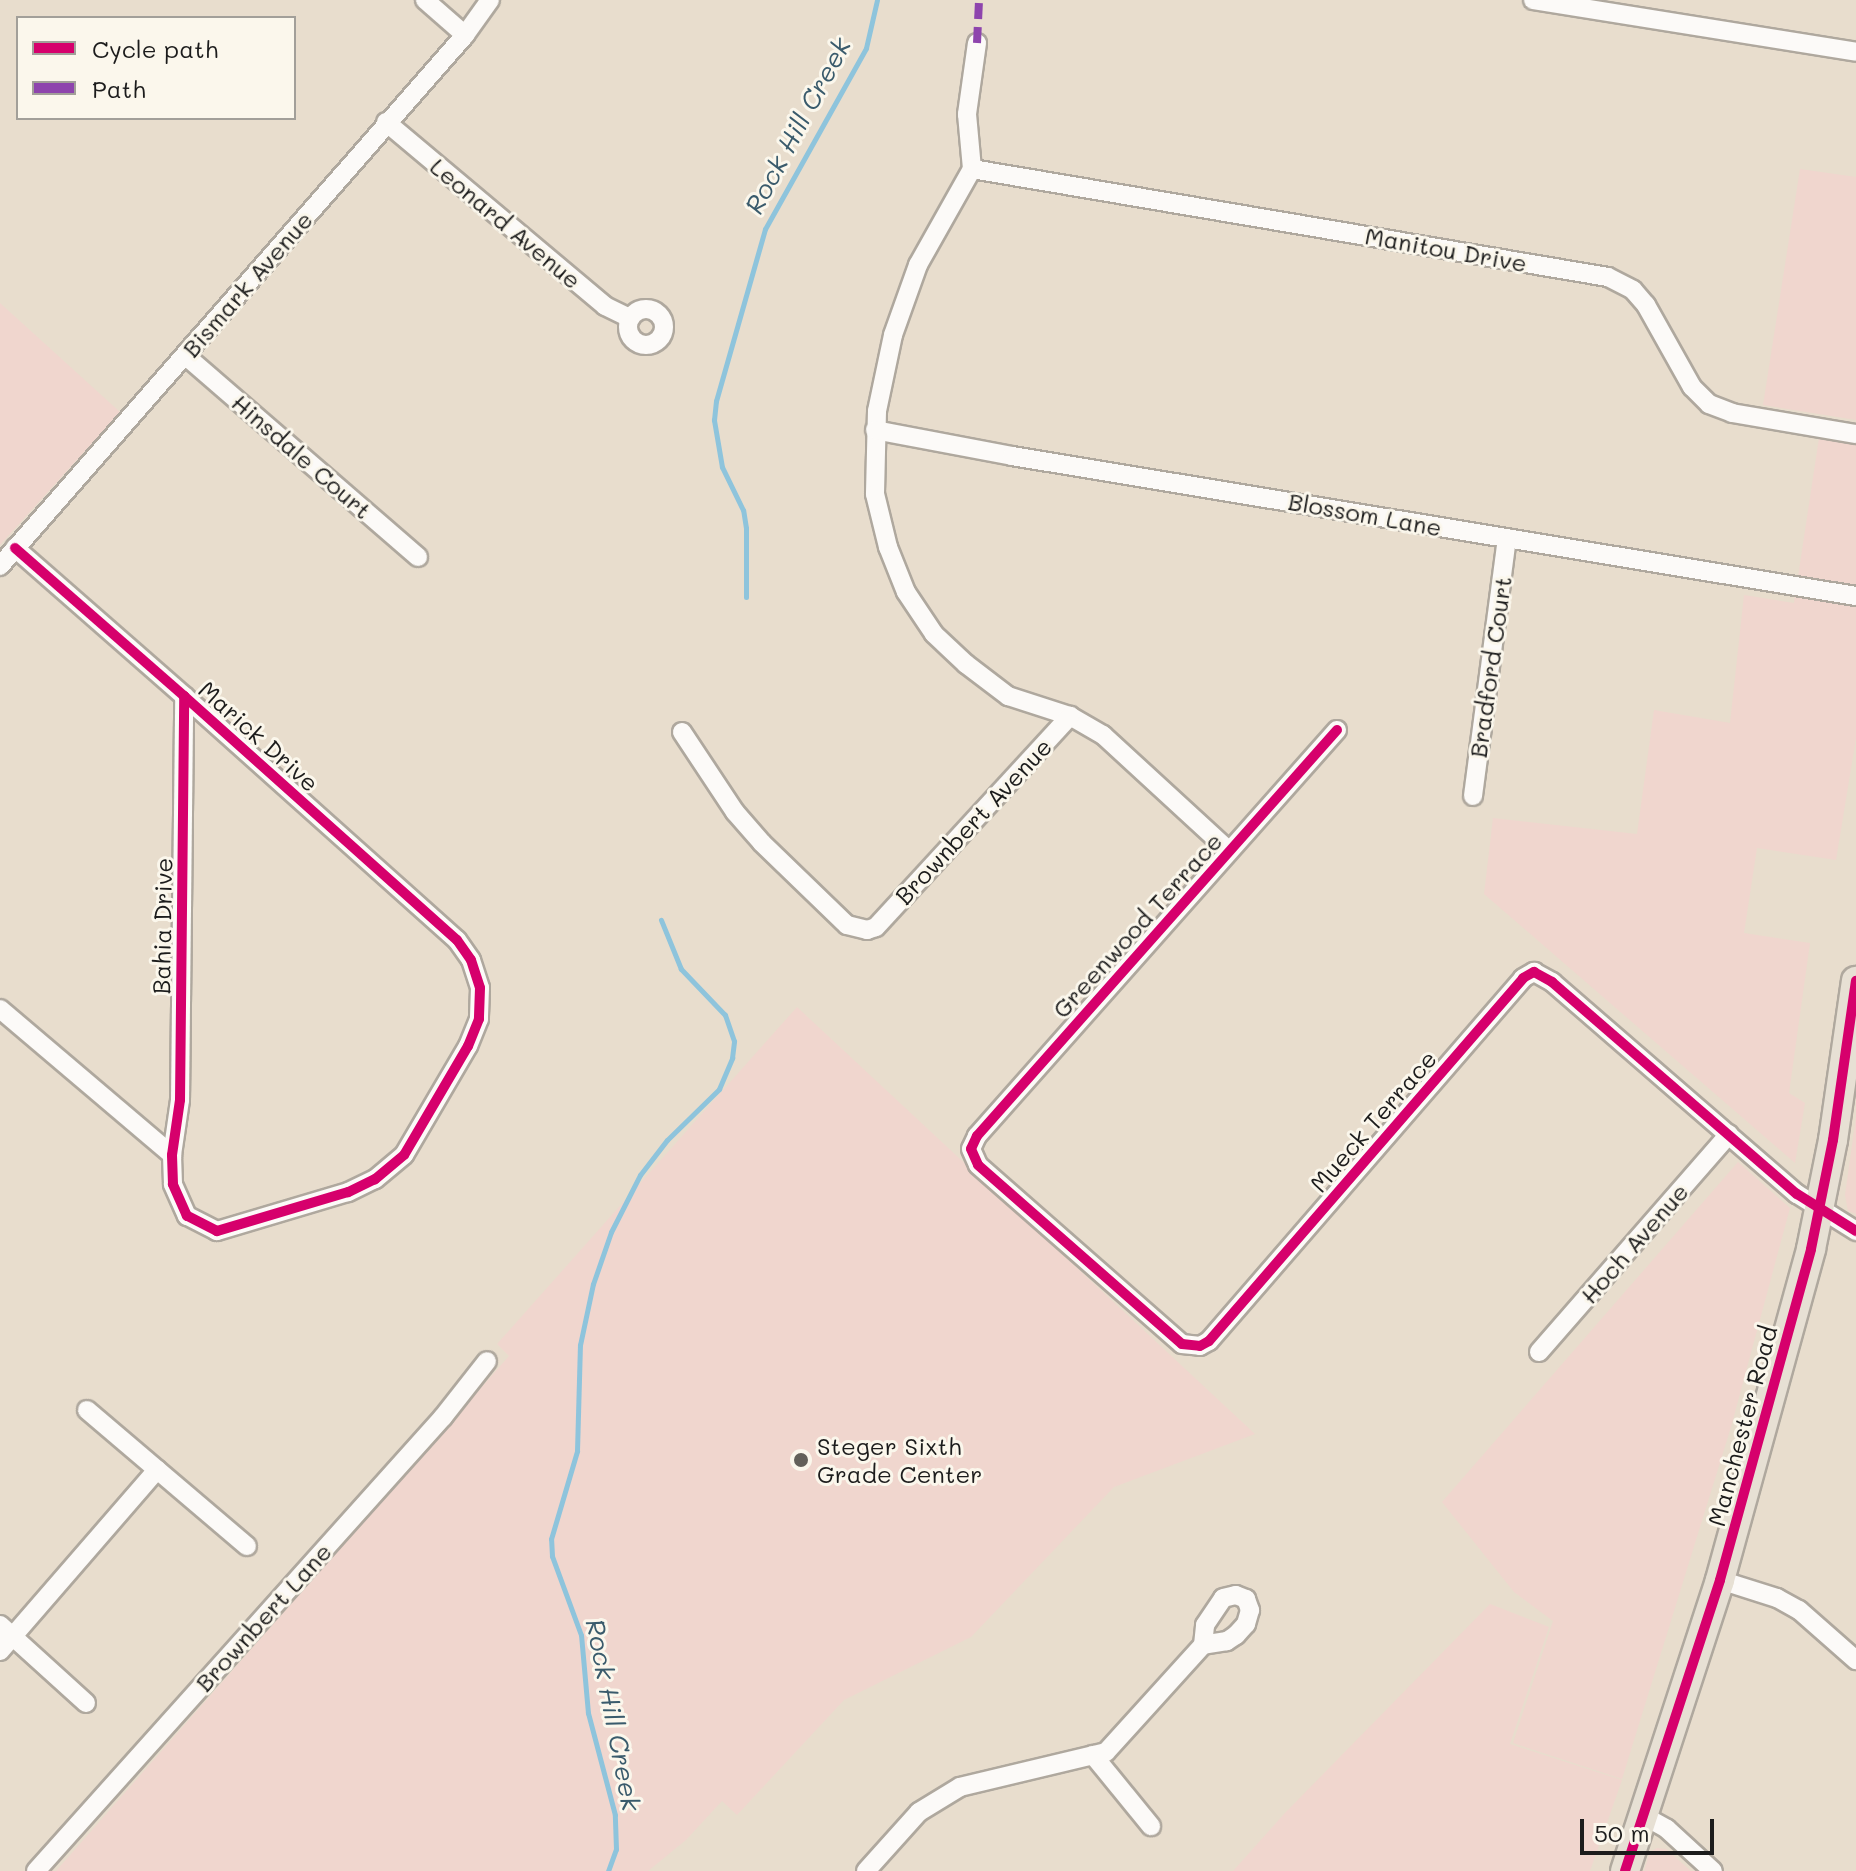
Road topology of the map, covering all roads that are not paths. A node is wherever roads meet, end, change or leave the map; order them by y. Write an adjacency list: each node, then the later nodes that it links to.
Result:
1 (425, 0): 4 (street)
2 (490, 0): 4 (street, Bismark Avenue)
3 (1533, 0): 6 (street)
4 (465, 35): 7 (street, Bismark Avenue)
5 (977, 43): 8 (street)
6 (1856, 52)
7 (386, 122): 9 (street, Leonard Avenue); 10 (street, Bismark Avenue)
8 (972, 169): 11 (street); 12 (street, Manitou Drive)
9 (630, 318)
10 (186, 356): 14 (street, Bismark Avenue); 15 (street, Hinsdale Court)
11 (875, 430): 13 (street, Blossom Lane); 19 (street)
12 (1856, 434)
13 (1507, 538): 17 (street, Blossom Lane); 22 (street, Bradford Court)
14 (15, 548): 16 (street, Bismark Avenue); 18 (street, Marick Drive)
15 (418, 557)
16 (0, 566)
17 (1856, 596)
18 (184, 696): 24 (street, Marick Drive); 29 (street, Bahia Drive)
19 (1070, 716): 21 (street, Brownbert Avenue); 23 (street)
20 (1337, 730): 23 (street, Greenwood Terrace)
21 (682, 732)
22 (1473, 796)
23 (1229, 851): 28 (street, Greenwood Terrace)
24 (471, 960): 29 (street, Bahia Drive)
25 (1856, 981): 30 (main road, Manchester Road)
26 (0, 1009): 29 (street)
27 (1729, 1134): 28 (street, Mueck Terrace); 30 (street, Mueck Terrace); 32 (street, Hoch Avenue)
28 (971, 1149)
29 (172, 1155)
30 (1820, 1209): 31 (street, Mueck Terrace); 37 (main road, Manchester Road)
31 (1856, 1231)
32 (1539, 1352)
33 (487, 1361): 46 (street, Brownbert Lane)
34 (87, 1410): 35 (street)
35 (157, 1470): 36 (street); 38 (street)
36 (247, 1546)
37 (1720, 1580): 41 (street); 44 (main road, Manchester Road)
38 (7, 1631): 40 (street); 42 (street)
39 (1203, 1645): 43 (street)
40 (0, 1651)
41 (1856, 1660)
42 (86, 1703)
43 (1093, 1755): 45 (street); 47 (street)
44 (1644, 1816): 48 (main road, Manchester Road); 49 (street)
45 (1151, 1826)
46 (36, 1871)
47 (866, 1871)
48 (1625, 1871)
49 (1713, 1871)

